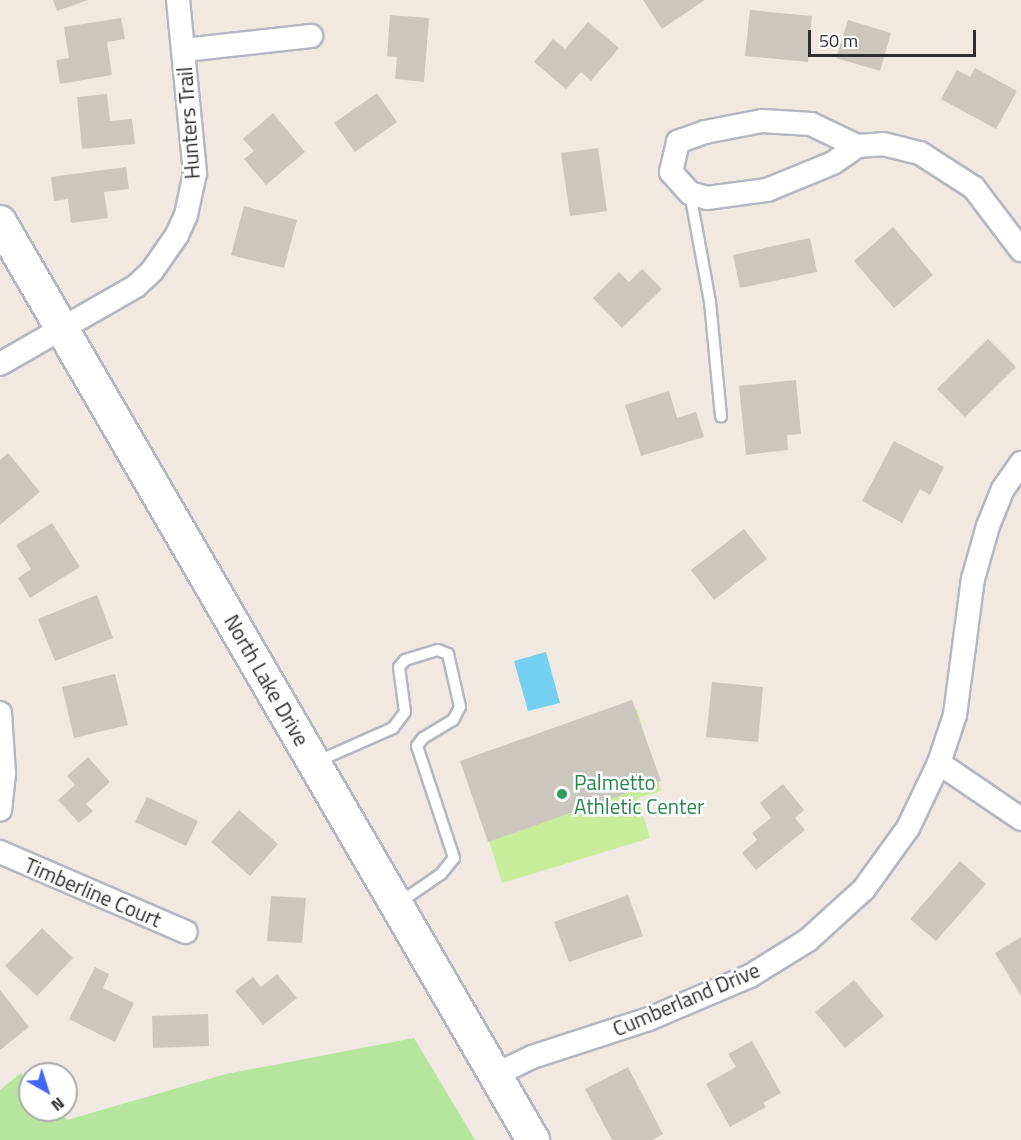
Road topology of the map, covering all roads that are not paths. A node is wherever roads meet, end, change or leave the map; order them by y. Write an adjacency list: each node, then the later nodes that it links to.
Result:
1 (178, 0): 3 (street, Hunters Trail)
2 (311, 36): 3 (street)
3 (184, 50): 8 (street, Hunters Trail)
4 (857, 146): 5 (street); 5 (street); 7 (street)
5 (690, 193): 10 (lane)
6 (0, 222): 8 (main road, North Lake Drive)
7 (1021, 250)
8 (60, 329): 9 (street, Hunters Trail); 13 (main road, North Lake Drive)
9 (0, 364)
10 (721, 416)
11 (1021, 463): 14 (street, Cumberland Drive)
12 (0, 712): 15 (street)
13 (315, 762): 18 (main road, North Lake Drive); 18 (lane)
14 (939, 763): 16 (street); 20 (street, Cumberland Drive)
15 (0, 810)
16 (1021, 819)
17 (0, 852): 19 (street, Timberline Court)
18 (396, 905): 20 (main road, North Lake Drive)
19 (186, 932)
20 (495, 1075): 21 (main road, North Lake Drive)
21 (533, 1140)

